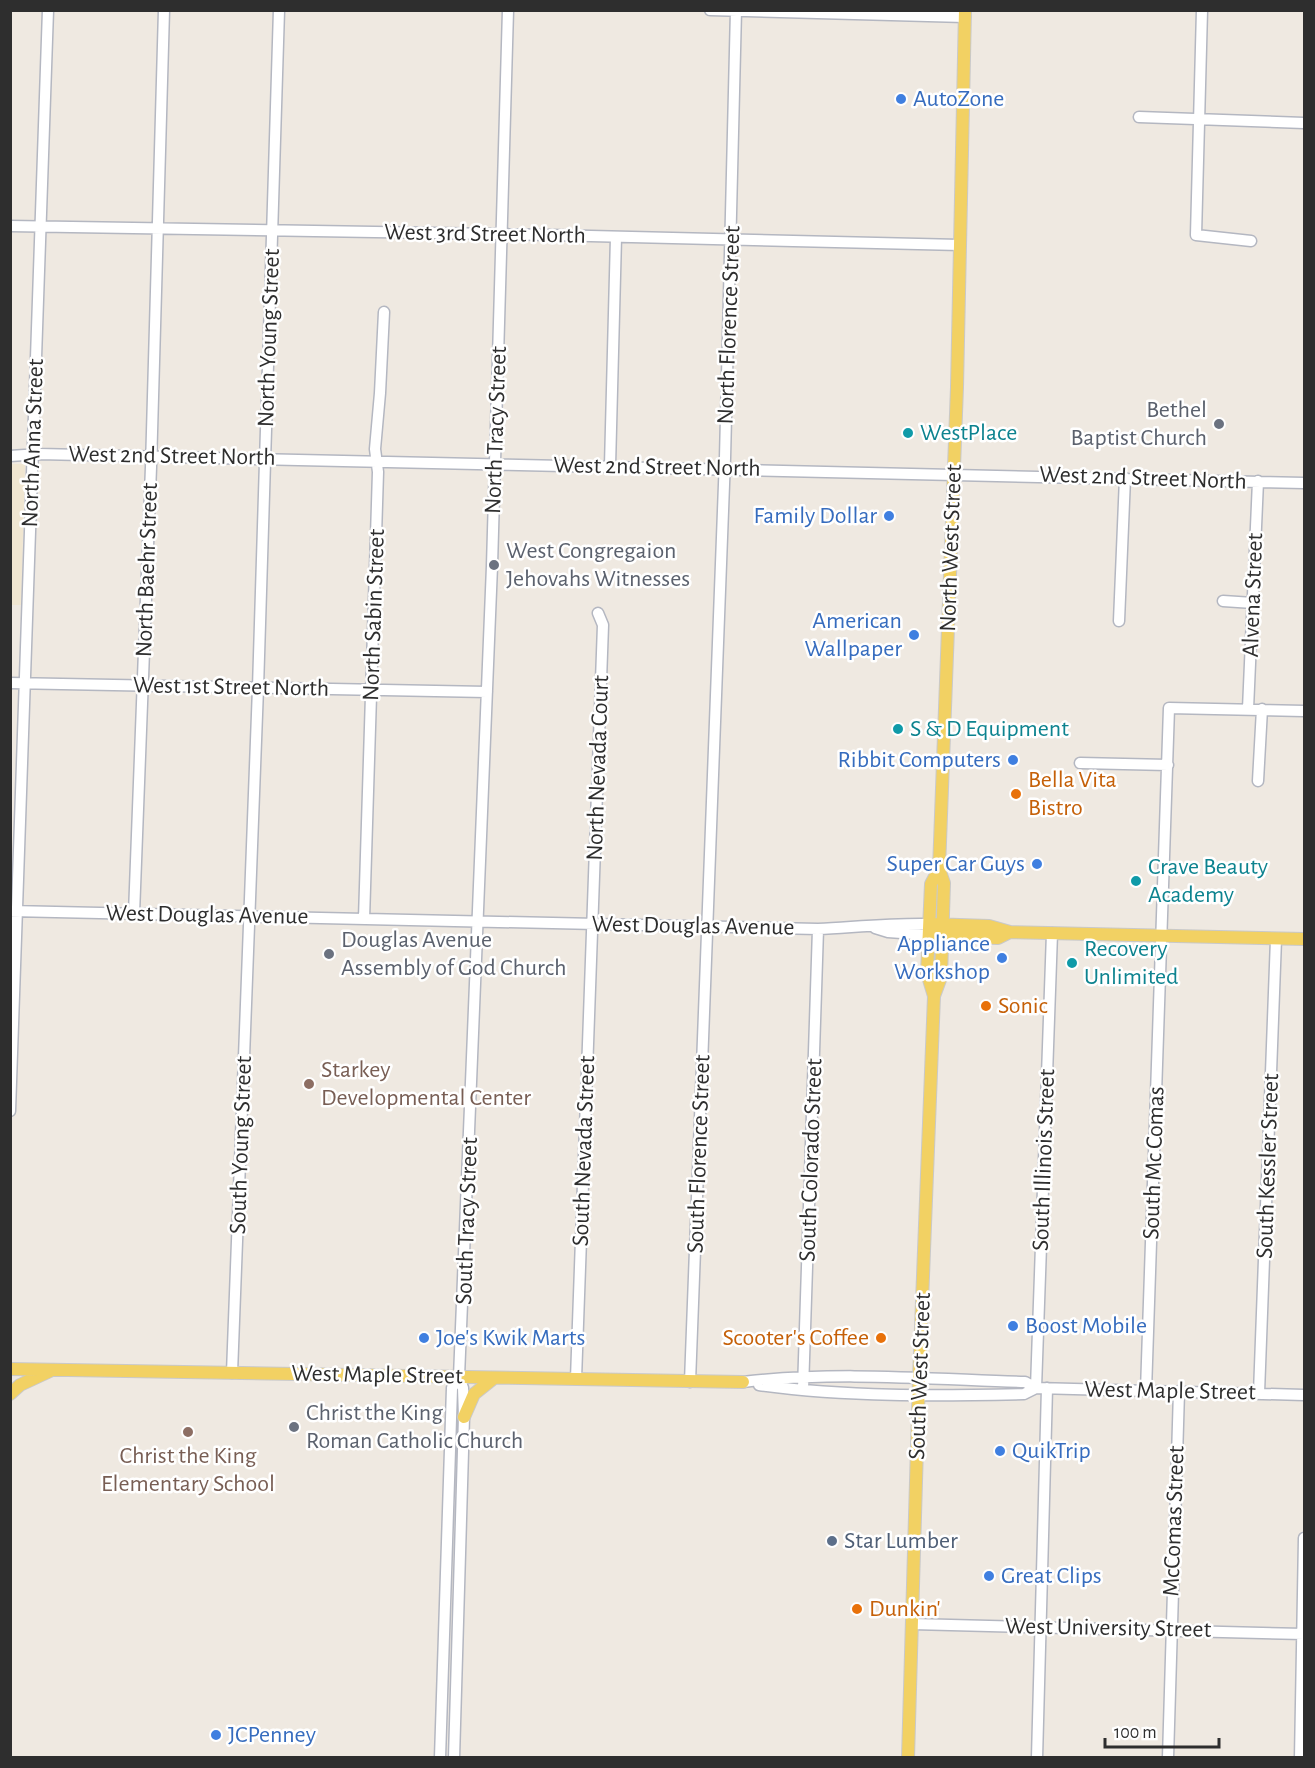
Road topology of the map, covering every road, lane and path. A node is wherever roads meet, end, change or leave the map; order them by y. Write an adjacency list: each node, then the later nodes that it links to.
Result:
1 (48, 10): 12 (street, North Anna Street)
2 (164, 10): 14 (street, North Baehr Street)
3 (279, 10): 15 (street, North Young Street)
4 (508, 10): 16 (street, North Tracy Street)
5 (710, 10): 7 (street)
6 (1202, 10): 10 (street)
7 (736, 11): 8 (street); 18 (street, North Florence Street)
8 (965, 14): 20 (main road, North West Street)
9 (1139, 117): 10 (street)
10 (1200, 120): 11 (street); 19 (street)
11 (1305, 123)
12 (41, 225): 13 (street, West 3rd Street North); 14 (street, West 3rd Street North); 22 (street, North Anna Street)
13 (10, 226)
14 (158, 227): 15 (street, West 3rd Street North); 23 (street, North Baehr Street)
15 (272, 230): 16 (street, West 3rd Street North); 25 (street, North Young Street)
16 (503, 234): 17 (street, West 3rd Street North); 27 (street, North Tracy Street)
17 (615, 237): 18 (street, West 3rd Street North); 28 (street)
18 (731, 240): 20 (street, West 3rd Street North); 29 (street, North Florence Street)
19 (1251, 241)
20 (960, 245): 30 (main road, North West Street)
21 (384, 312): 26 (street, North Sabin Street)
22 (33, 455): 23 (street, West 2nd Street North); 24 (street, West 2nd Street North); 39 (street, North Anna Street)
23 (151, 455): 25 (street, West 2nd Street North); 40 (street, North Baehr Street)
24 (10, 456)
25 (265, 458): 26 (street, West 2nd Street North); 41 (street, North Young Street)
26 (376, 461): 27 (street, West 2nd Street North); 42 (street, North Sabin Street)
27 (495, 463): 28 (street, West 2nd Street North); 43 (street, North Tracy Street)
28 (610, 466): 29 (street, West 2nd Street North)
29 (724, 468): 30 (street, West 2nd Street North); 57 (street, North Florence Street)
30 (953, 473): 31 (street, West 2nd Street North); 50 (main road, North West Street)
31 (1125, 478): 32 (street, West 2nd Street North); 37 (street)
32 (1258, 482): 33 (street, West 2nd Street North); 35 (street, Alvena Street)
33 (1305, 483)
34 (1223, 601): 35 (street)
35 (1253, 603): 44 (street, Alvena Street)
36 (598, 613): 56 (street, North Nevada Court)
37 (1119, 621)
38 (10, 683): 39 (street, West 1st Street North)
39 (25, 684): 40 (street, West 1st Street North); 51 (street, North Anna Street)
40 (142, 686): 41 (street, West 1st Street North); 52 (street, North Baehr Street)
41 (258, 688): 42 (street, West 1st Street North); 53 (street, North Young Street)
42 (372, 690): 43 (street, West 1st Street North); 54 (street, North Sabin Street)
43 (487, 692): 55 (street, North Tracy Street)
44 (1248, 709): 45 (street); 48 (street, South Mc Comas)
45 (1262, 710): 46 (street); 49 (street)
46 (1305, 711)
47 (1080, 763): 48 (street)
48 (1168, 765): 62 (street, South Mc Comas)
49 (1258, 781)
50 (939, 869): 59 (main road, North West Street); 60 (main road, North West Street)
51 (14, 911): 52 (street, West Douglas Avenue); 66 (street, North Anna Street)
52 (134, 914): 53 (street, West Douglas Avenue)
53 (249, 916): 54 (street, West Douglas Avenue); 69 (street, South Young Street)
54 (364, 919): 55 (street, West Douglas Avenue)
55 (478, 921): 56 (street, West Douglas Avenue); 71 (street, South Tracy Street)
56 (592, 924): 57 (street, West Douglas Avenue); 75 (street, South Nevada Street)
57 (708, 927): 58 (street, West Douglas Avenue); 76 (street, South Florence Street)
58 (818, 929): 59 (street, West Douglas Avenue); 70 (street, South Colorado Street)
59 (930, 930): 60 (main road, West Douglas Avenue); 65 (main road, South West Street)
60 (943, 930): 61 (main road, West Douglas Avenue); 65 (main road, South West Street)
61 (1052, 933): 62 (main road, West Douglas Avenue); 78 (street, South Illinois Street)
62 (1162, 936): 63 (main road, West Douglas Avenue); 80 (street, South Mc Comas)
63 (1276, 939): 64 (main road, West Douglas Avenue); 84 (street, South Kessler Street)
64 (1305, 939)
65 (934, 996): 74 (main road, South West Street)
66 (10, 1111)
67 (10, 1369): 68 (main road, West Maple Street)
68 (54, 1369): 69 (main road, West Maple Street); 83 (main road)
69 (232, 1372): 71 (main road, West Maple Street)
70 (803, 1376): 73 (street, West Maple Street); 77 (street, West Maple Street); 79 (street, South Colorado Street)
71 (459, 1377): 72 (main road, West Maple Street); 87 (street, South Tracy Street); 93 (street, South Tracy Street)
72 (494, 1378): 75 (main road, West Maple Street); 87 (main road)
73 (860, 1378): 74 (street, West Maple Street); 82 (street)
74 (919, 1378): 78 (street, West Maple Street); 86 (main road, South West Street)
75 (576, 1379): 76 (main road, West Maple Street)
76 (690, 1382): 77 (main road, West Maple Street)
77 (742, 1382): 79 (street, West Maple Street)
78 (1042, 1388): 80 (street, West Maple Street); 86 (street, West Maple Street); 90 (street, South Illinois Street)
79 (803, 1390): 82 (street, West Maple Street)
80 (1146, 1391): 81 (street, West Maple Street)
81 (1179, 1392): 84 (street, West Maple Street); 91 (street, McComas Street)
82 (860, 1393): 86 (street, West Maple Street)
83 (10, 1394)
84 (1259, 1394): 85 (street, West Maple Street)
85 (1305, 1395)
86 (918, 1396): 89 (main road, South West Street)
87 (464, 1417): 94 (street, South Tracy Street)
88 (1305, 1538): 92 (street)
89 (912, 1624): 90 (street, West University Street); 95 (main road, South West Street)
90 (1041, 1627): 91 (street, West University Street); 96 (street, South Illinois Street)
91 (1171, 1630): 92 (street, West University Street); 97 (street, McComas Street)
92 (1303, 1634): 98 (street)
93 (440, 1758)
94 (454, 1758)
95 (908, 1758)
96 (1037, 1758)
97 (1167, 1758)
98 (1300, 1758)

